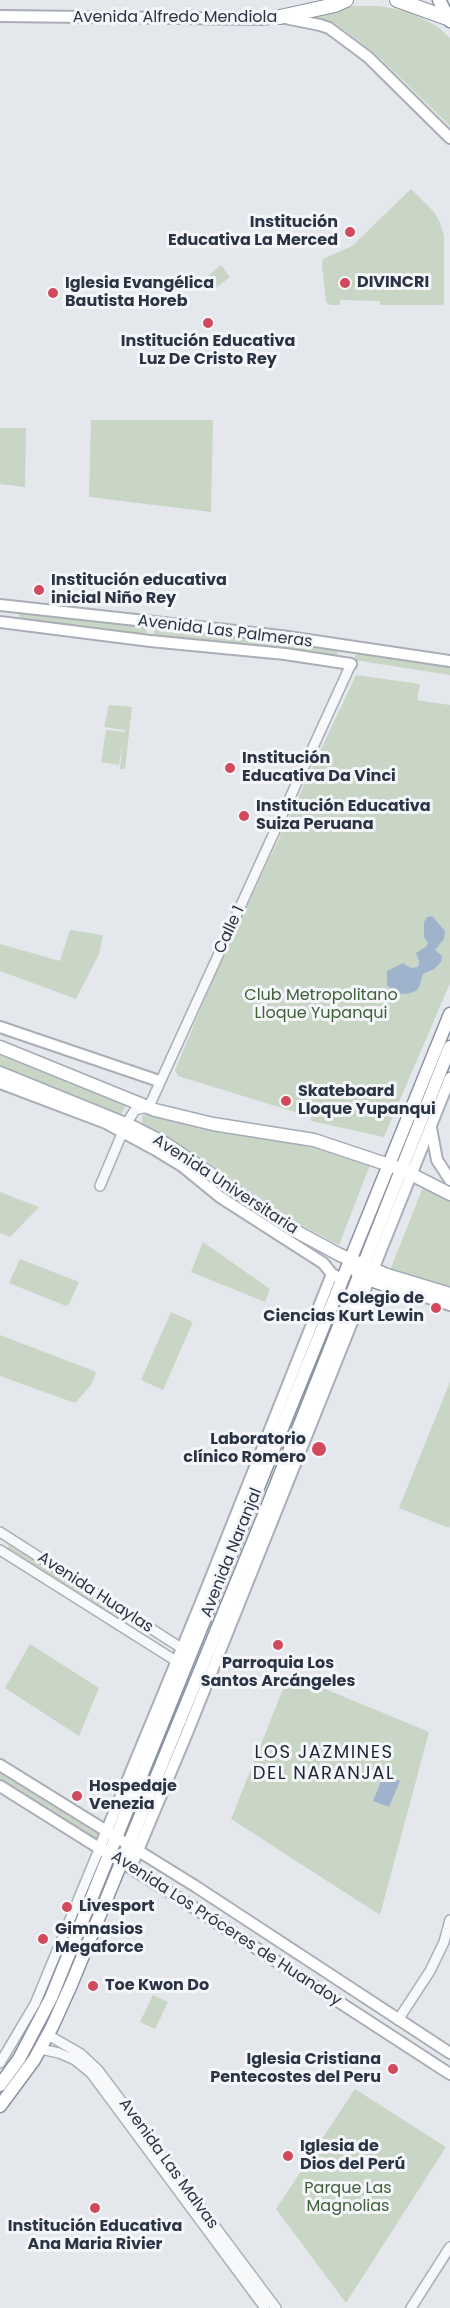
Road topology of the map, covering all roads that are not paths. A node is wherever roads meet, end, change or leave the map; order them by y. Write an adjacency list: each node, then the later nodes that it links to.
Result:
1 (346, 0): 5 (highway)
2 (396, 0): 6 (highway)
3 (439, 0): 6 (main road)
4 (0, 16): 5 (main road, Avenida Alfredo Mendiola)
5 (280, 17): 7 (main road, Avenida Alfredo Mendiola)
6 (449, 19)
7 (450, 138)
8 (0, 605): 10 (main road, Avenida Las Palmeras)
9 (0, 622): 11 (main road, Avenida Las Palmeras)
10 (450, 661)
11 (351, 664): 18 (street, Calle 1)
12 (450, 1014): 23 (main road, Avenida Naranjal)
13 (0, 1027): 18 (main road)
14 (0, 1047): 20 (main road, Avenida Universitaria)
15 (450, 1047): 23 (main road, Avenida Naranjal)
16 (0, 1073): 22 (main road, Avenida Universitaria)
17 (450, 1078): 21 (main road, Avenida Naranjal)
18 (159, 1081): 20 (street, Calle 1)
19 (0, 1083): 22 (main road, Avenida Universitaria)
20 (148, 1107): 22 (street, Calle 1); 23 (main road, Avenida Universitaria)
21 (431, 1124): 23 (main road, Avenida Naranjal); 24 (main road)
22 (124, 1127): 25 (street); 27 (main road, Avenida Universitaria); 28 (main road, Avenida Universitaria)
23 (401, 1169): 26 (main road, Avenida Universitaria); 27 (main road, Avenida Naranjal); 27 (main road, Avenida Naranjal)
24 (450, 1180)
25 (100, 1186)
26 (450, 1194)
27 (363, 1271): 28 (main road, Avenida Naranjal); 29 (main road); 30 (main road, Avenida Universitaria); 32 (main road, Avenida Naranjal); 39 (main road, Avenida Naranjal)
28 (338, 1277): 35 (main road, Avenida Naranjal)
29 (408, 1293): 31 (main road); 32 (main road)
30 (450, 1294)
31 (450, 1305)
32 (355, 1318): 39 (main road, Avenida Naranjal)
33 (0, 1533): 35 (street, Avenida Huaylas)
34 (0, 1550): 36 (street, Avenida Huaylas)
35 (186, 1651): 36 (main road, Avenida Naranjal); 39 (main road, Avenida Naranjal)
36 (176, 1661): 39 (main road, Avenida Naranjal)
37 (0, 1765): 39 (main road, Avenida Los Próceres de Huandoy)
38 (0, 1786): 40 (main road, Avenida Los Próceres de Huandoy)
39 (122, 1841): 40 (main road, Avenida Naranjal); 40 (main road, Avenida Naranjal); 42 (main road, Avenida Los Próceres de Huandoy)
40 (115, 1857): 43 (main road, Avenida Naranjal); 46 (street, Avenida Naranjal); 47 (main road, Avenida Los Próceres de Huandoy); 48 (main road, Avenida Naranjal)
41 (450, 1920): 42 (street)
42 (398, 2020): 45 (main road, Avenida Los Próceres de Huandoy)
43 (48, 2035): 44 (main road, Avenida Naranjal); 52 (street, Avenida Las Malvas)
44 (40, 2049): 49 (main road, Avenida Naranjal); 51 (street, Avenida Las Malvas)
45 (450, 2053)
46 (0, 2063)
47 (450, 2074)
48 (2, 2082)
49 (0, 2106)
50 (450, 2247): 53 (street)
51 (265, 2308)
52 (276, 2308)
53 (411, 2308)

